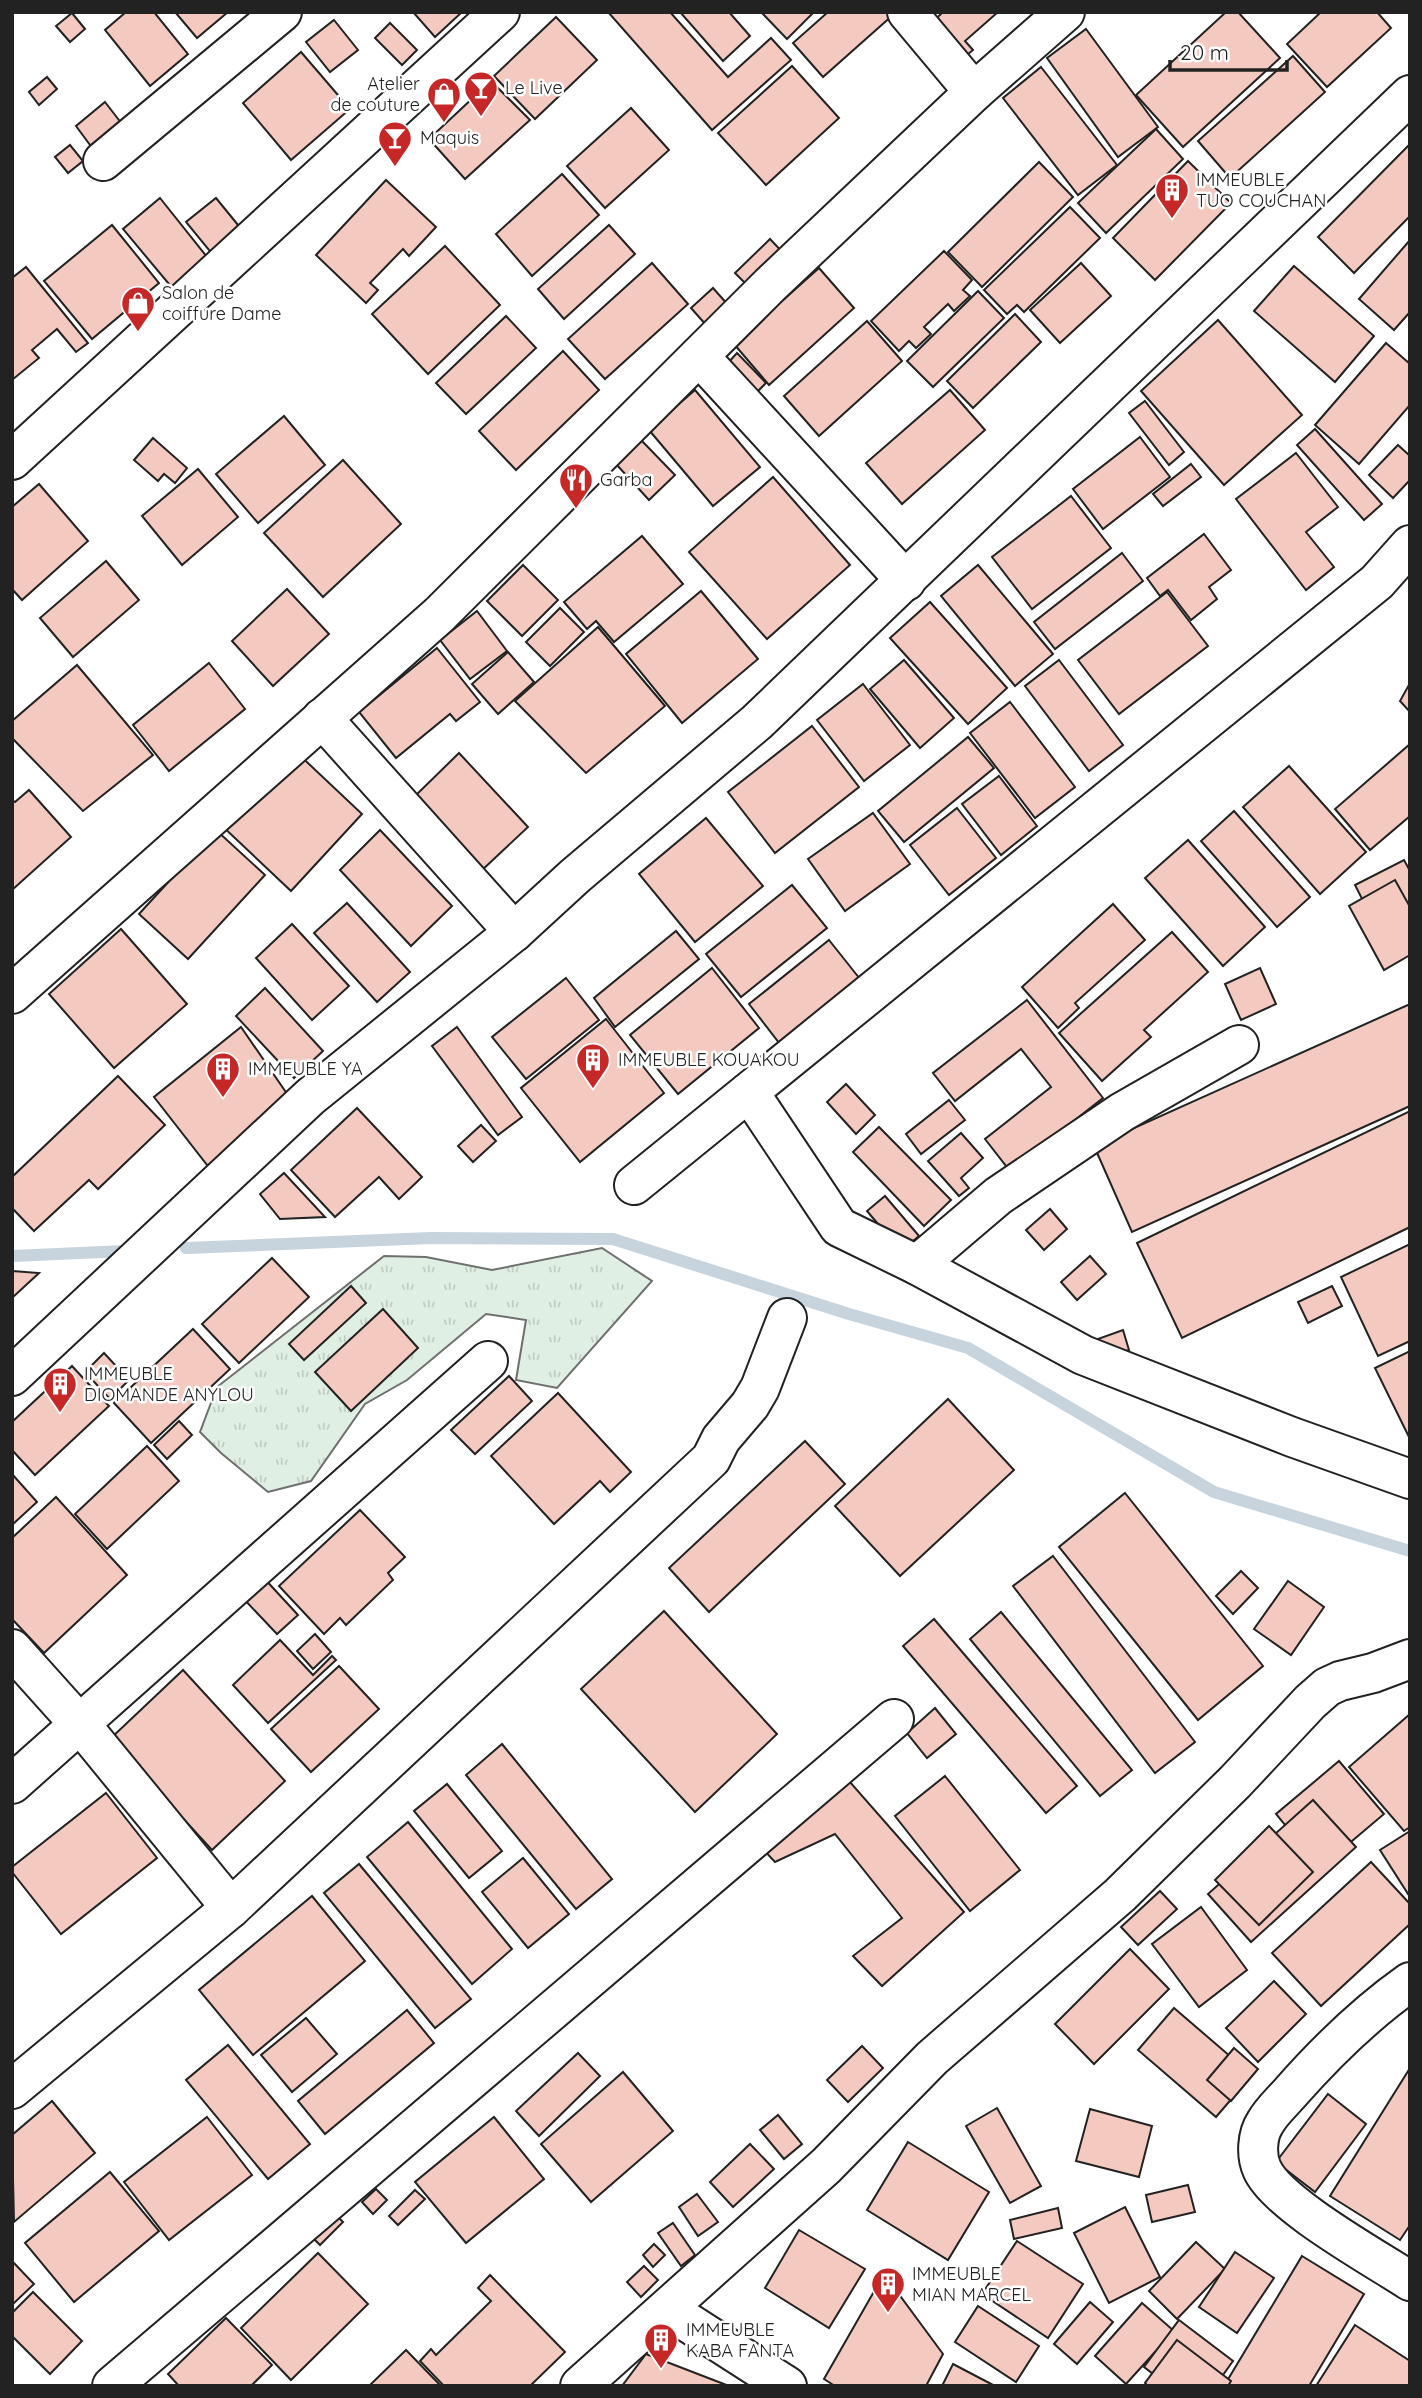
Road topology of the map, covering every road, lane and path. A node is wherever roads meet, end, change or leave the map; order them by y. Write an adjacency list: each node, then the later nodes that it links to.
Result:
1 (282, 12): 7 (street)
2 (500, 12): 9 (street)
3 (907, 12): 5 (street)
4 (1065, 12): 5 (street)
5 (974, 92): 8 (street)
6 (1410, 95): 11 (street)
7 (103, 161)
8 (699, 356): 11 (street); 12 (street)
9 (12, 460)
10 (1410, 545): 16 (street)
11 (906, 581): 13 (street)
12 (323, 718): 13 (street); 14 (street)
13 (514, 932): 21 (street)
14 (12, 994)
15 (1239, 1045): 18 (street)
16 (749, 1092): 17 (street); 18 (street)
17 (634, 1185)
18 (917, 1265): 22 (street)
19 (786, 1318): 28 (street)
20 (488, 1361): 26 (street)
21 (12, 1376)
22 (1410, 1479)
23 (12, 1649): 26 (street)
24 (1410, 1659): 32 (street)
25 (894, 1719): 33 (street)
26 (79, 1724): 27 (street); 28 (street)
27 (12, 1784)
28 (231, 1908): 30 (street)
29 (1410, 1982): 31 (street)
30 (12, 2089)
31 (1410, 2281)
32 (667, 2309): 34 (street); 35 (street)
33 (112, 2386)
34 (580, 2386)
35 (787, 2386)

